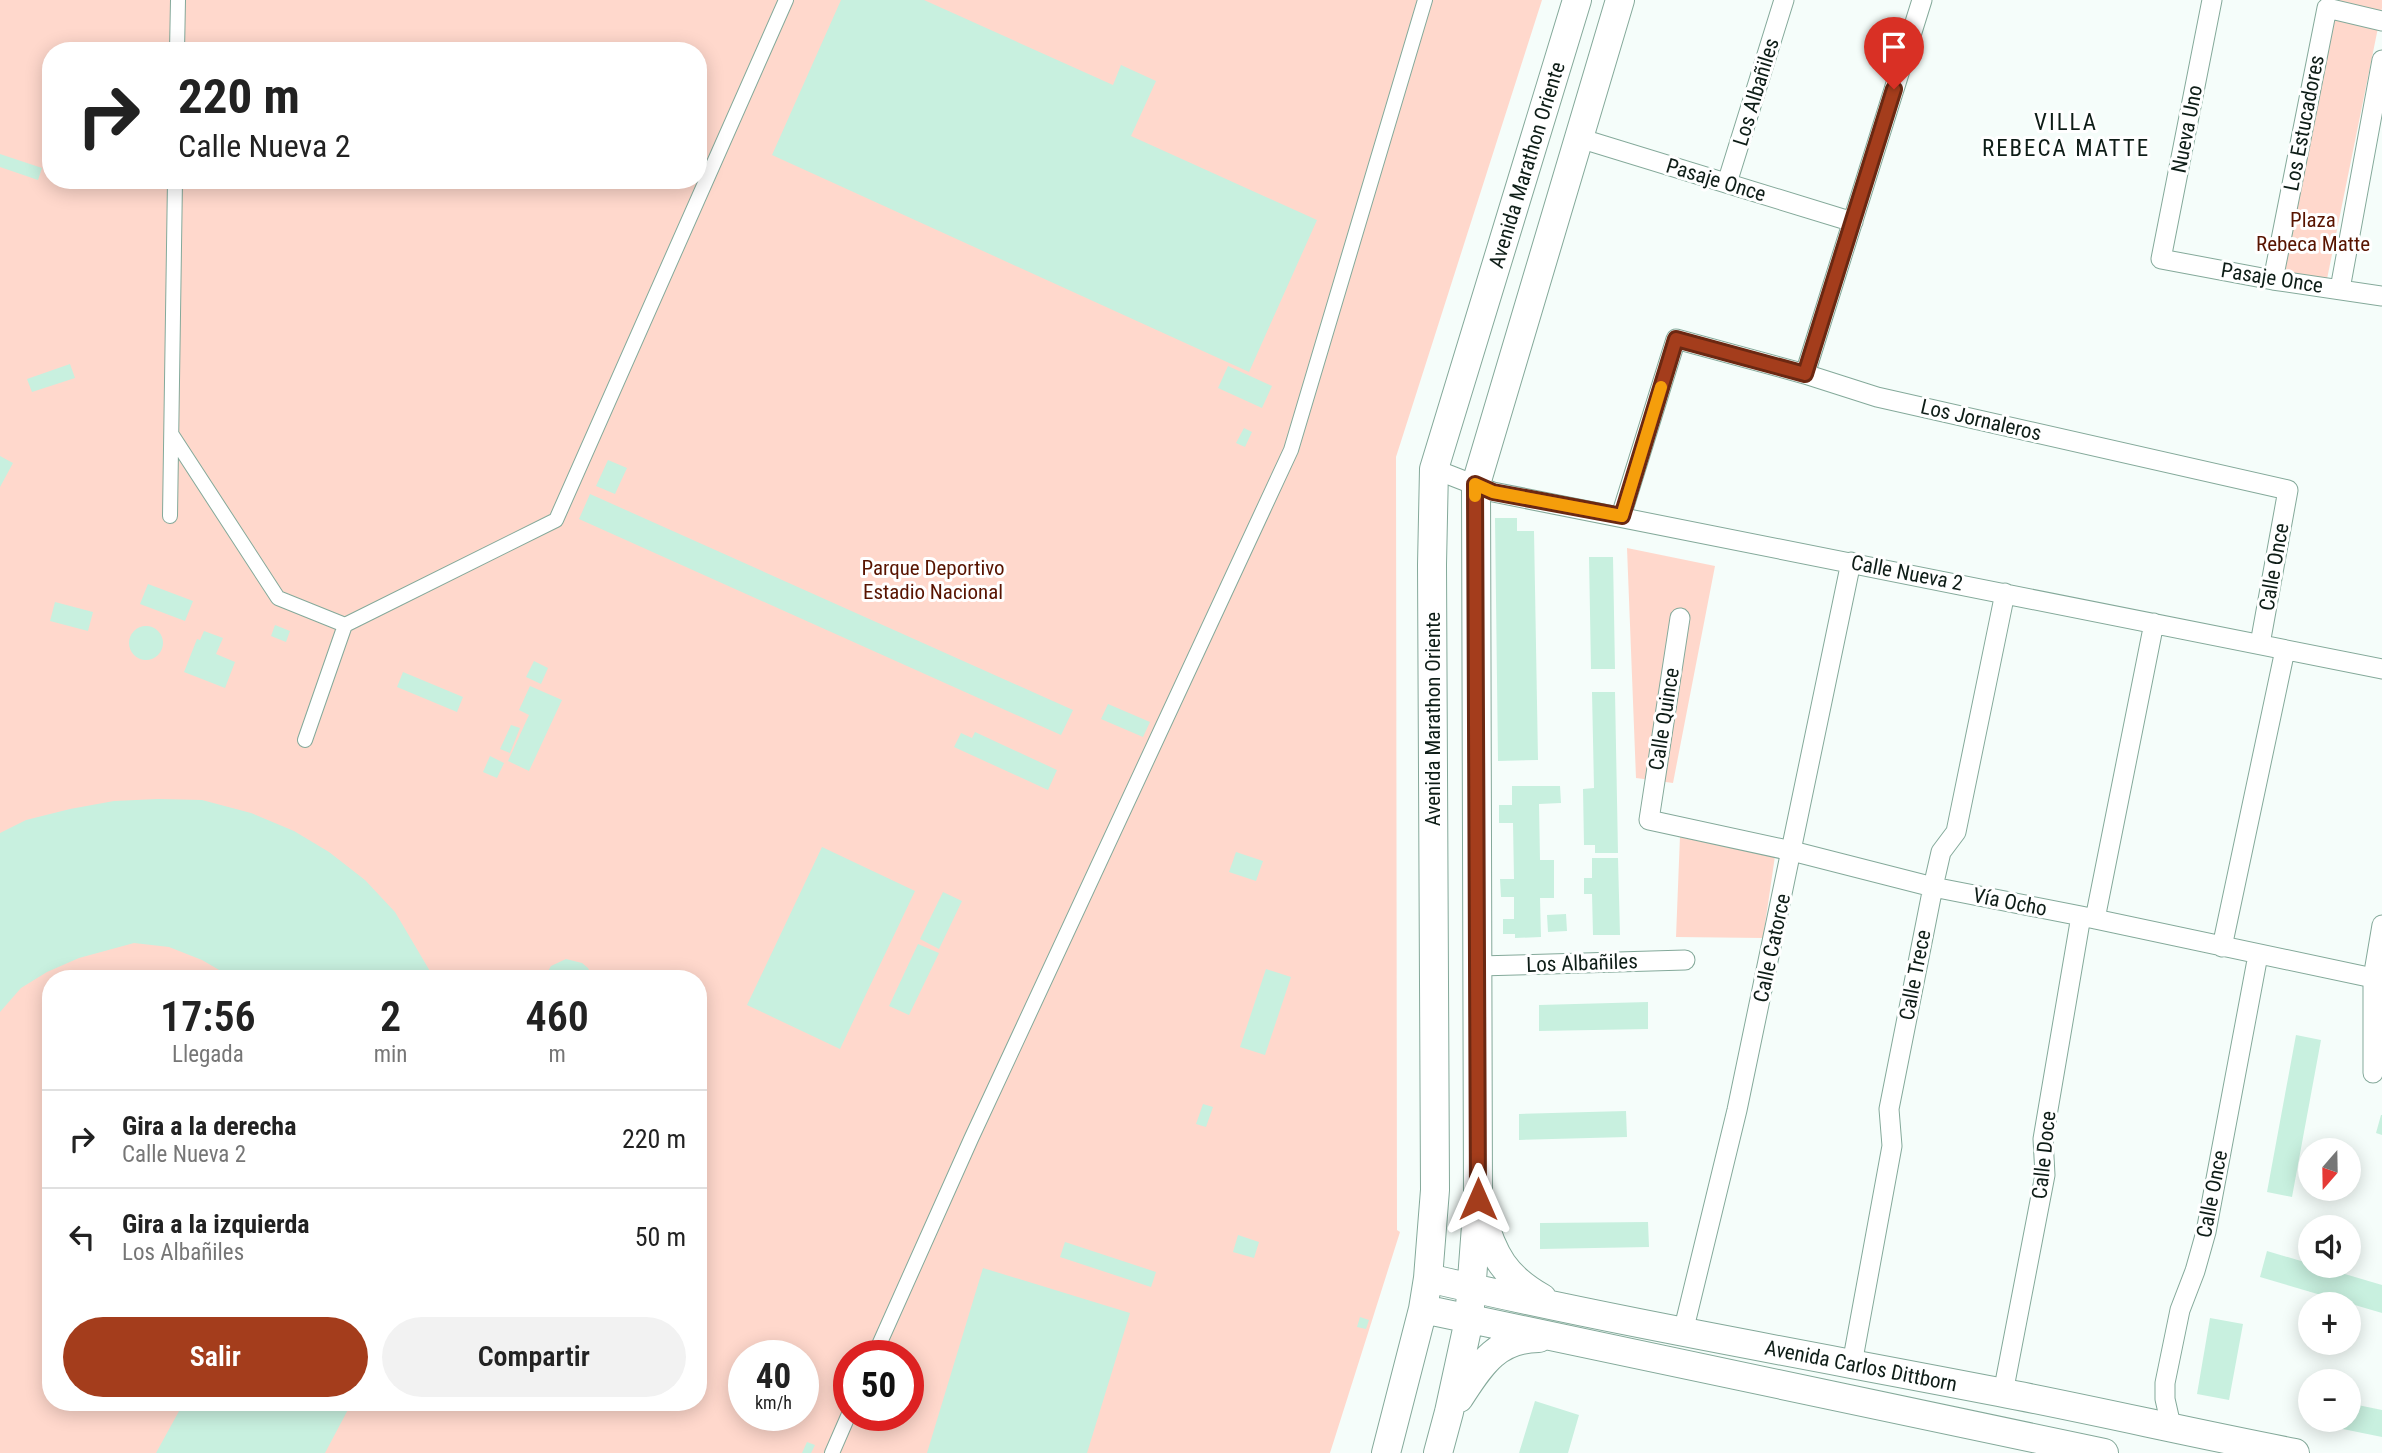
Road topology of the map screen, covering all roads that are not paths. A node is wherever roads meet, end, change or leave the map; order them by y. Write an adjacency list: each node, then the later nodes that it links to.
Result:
1 (178, 0): 10 (street)
2 (786, 0): 13 (street)
3 (1425, 0): 59 (street)
4 (1577, 0): 24 (main road, Avenida Marathon Oriente)
5 (1620, 0): 12 (main road, Avenida Marathon Oriente)
6 (1784, 0): 14 (street, Los Albañiles)
7 (1922, 0): 17 (street)
8 (2213, 0): 18 (street, Nueva Uno)
9 (2382, 21): 19 (street, Los Estucadores)
10 (177, 42)
11 (2382, 60): 20 (street)
12 (1579, 138): 14 (street, Pasaje Once); 25 (main road, Avenida Marathon Oriente)
13 (707, 179)
14 (1727, 183): 17 (street, Pasaje Once)
15 (175, 189): 23 (street)
16 (702, 189): 33 (street)
17 (1853, 222): 22 (street)
18 (2161, 259): 19 (street, Pasaje Once)
19 (2273, 280): 20 (street, Pasaje Once)
20 (2340, 289): 21 (street, Pasaje Once)
21 (2382, 296)
22 (1805, 374): 26 (street, Los Jornaleros); 28 (street, Los Jornaleros)
23 (171, 434): 27 (street); 33 (street)
24 (1434, 469): 25 (street, Calle Nueva 2); 39 (main road, Avenida Marathon Oriente)
25 (1475, 484): 28 (street, Calle Nueva 2); 38 (main road, Avenida Marathon Oriente)
26 (2288, 490): 34 (street, Calle Once)
27 (170, 516)
28 (1622, 516): 29 (street, Calle Nueva 2)
29 (1851, 562): 30 (street, Calle Nueva 2); 41 (street, Calle Catorce)
30 (2006, 593): 32 (street, Calle Nueva 2); 42 (street, Calle Trece)
31 (1680, 618): 40 (street, Calle Quince)
32 (2154, 623): 34 (street, Calle Nueva 2); 43 (street, Calle Doce)
33 (345, 625): 37 (street)
34 (2260, 645): 35 (street, Calle Nueva 2)
35 (2285, 650): 36 (street, Calle Nueva 2); 45 (street)
36 (2382, 669)
37 (305, 740)
38 (1476, 762): 39 (main road); 48 (main road, Avenida Marathon Oriente)
39 (1434, 765): 52 (main road, Avenida Marathon Oriente)
40 (1649, 820): 41 (street, Vía Ocho)
41 (1792, 851): 42 (street, Vía Ocho); 57 (street, Calle Catorce)
42 (1933, 887): 43 (street, Vía Ocho); 60 (street, Calle Trece)
43 (2088, 918): 45 (street, Vía Ocho); 61 (street, Calle Doce)
44 (2382, 925): 49 (street)
45 (2222, 947): 46 (street, Vía Ocho)
46 (2258, 955): 49 (street, Vía Ocho); 63 (street, Calle Once)
47 (1685, 960): 48 (street, Los Albañiles)
48 (1479, 967): 51 (main road, Avenida Marathon Oriente)
49 (2373, 978): 50 (street)
50 (2373, 1073)
51 (1478, 1199): 53 (main road, Avenida Marathon Oriente); 54 (main road)
52 (1428, 1278): 53 (main road, Avenida Carlos Dittborn); 55 (main road, Avenida Marathon Oriente)
53 (1473, 1289): 54 (main road, Avenida Carlos Dittborn); 56 (main road, Avenida Marathon Oriente)
54 (1560, 1307): 57 (main road, Avenida Carlos Dittborn)
55 (1423, 1309): 56 (main road, Avenida Carlos Dittborn); 66 (main road, Avenida Marathon Oriente)
56 (1469, 1320): 58 (main road, Avenida Carlos Dittborn); 62 (main road, Avenida Marathon Oriente)
57 (1683, 1332): 60 (main road, Avenida Carlos Dittborn)
58 (1552, 1338): 62 (main road); 68 (main road, Avenida Carlos Dittborn)
59 (881, 1340)
60 (1852, 1364): 61 (main road, Avenida Carlos Dittborn)
61 (2003, 1393): 63 (main road, Avenida Carlos Dittborn)
62 (1449, 1412): 67 (main road, Avenida Marathon Oriente)
63 (2172, 1430): 69 (main road, Avenida Carlos Dittborn)
64 (842, 1431): 65 (street)
65 (832, 1453)
66 (1386, 1453)
67 (1437, 1453)
68 (2104, 1453)
69 (2295, 1453)

